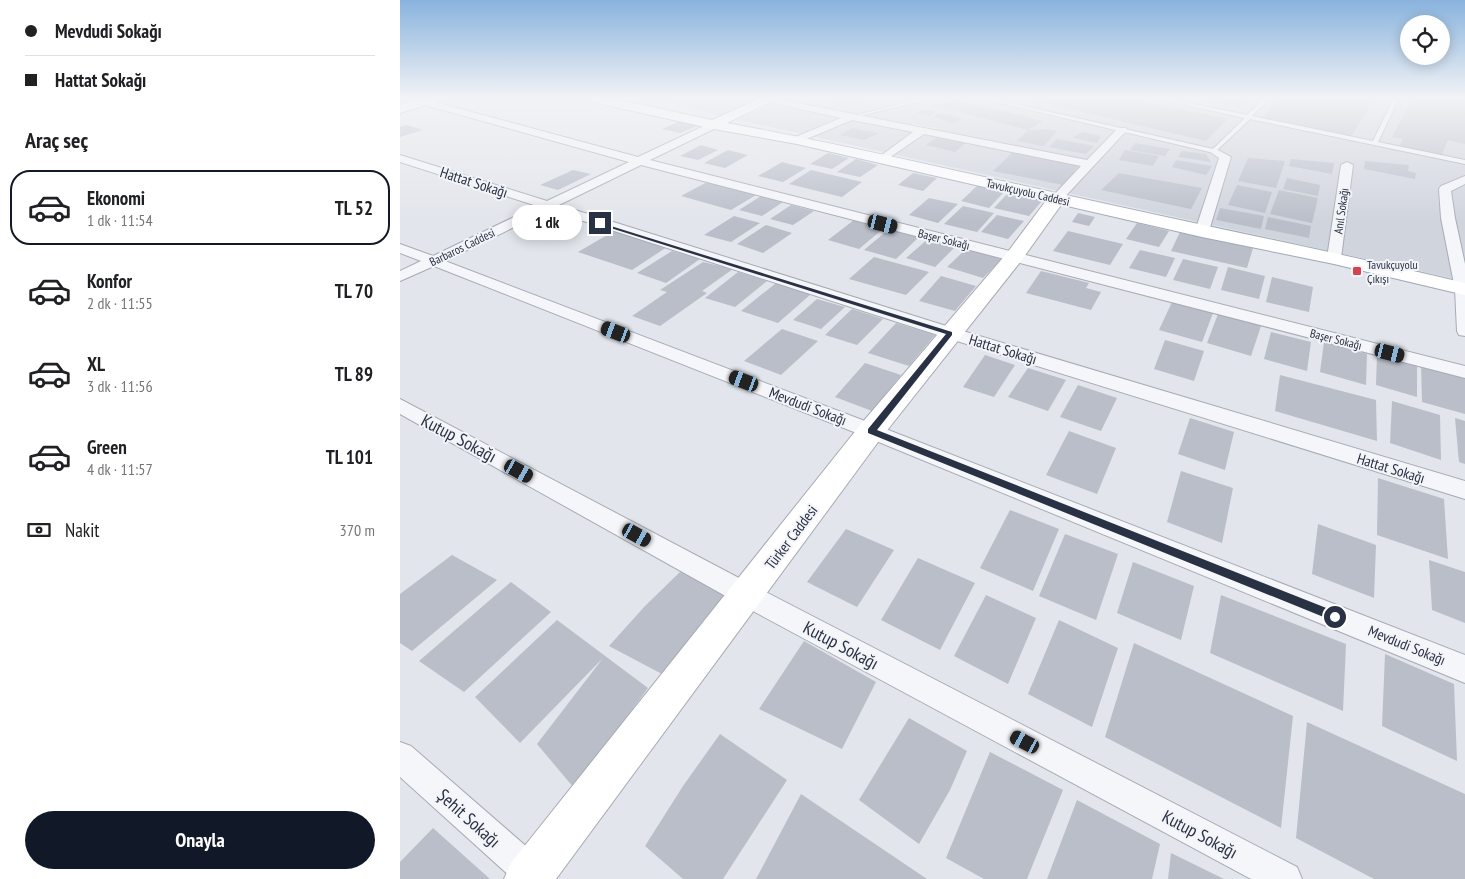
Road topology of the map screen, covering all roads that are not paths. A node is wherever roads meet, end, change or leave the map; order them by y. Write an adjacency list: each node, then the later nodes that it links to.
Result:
1 (562, 139): 16 (street, Başer Sokağı)
2 (684, 139): 16 (street, Barbaros Caddesi)
3 (793, 139): 11 (main road, Tavukçuyolu Caddesi)
4 (911, 139): 15 (street)
5 (963, 139): 18 (street)
6 (1113, 139): 18 (street)
7 (1162, 139): 13 (lane)
8 (1226, 139): 13 (lane)
9 (1350, 139): 12 (lane)
10 (1376, 139): 12 (lane)
11 (797, 140): 15 (main road, Tavukçuyolu Caddesi)
12 (1374, 144): 17 (lane)
13 (1214, 151): 23 (street)
14 (400, 158): 22 (street, Hattat Sokağı)
15 (883, 159): 21 (main road, Tavukçuyolu Caddesi)
16 (639, 161): 22 (street, Barbaros Caddesi); 25 (street, Başer Sokağı)
17 (1465, 162)
18 (1089, 164): 21 (street)
19 (1347, 165): 26 (street, Anıl Sokağı)
20 (1465, 180): 29 (street)
21 (1058, 198): 23 (main road, Tavukçuyolu Caddesi); 25 (main road, Türker Caddesi)
22 (545, 206): 27 (street, Barbaros Caddesi); 31 (street, Hattat Sokağı)
23 (1202, 231): 26 (main road, Tavukçuyolu Caddesi)
24 (400, 248): 27 (street, Mevdudi Sokağı)
25 (1014, 257): 31 (main road, Türker Caddesi); 32 (street, Başer Sokağı)
26 (1334, 258): 29 (main road, Tavukçuyolu Caddesi)
27 (434, 261): 28 (street, Barbaros Caddesi); 34 (street, Mevdudi Sokağı)
28 (400, 277)
29 (1464, 289): 30 (street)
30 (1465, 331)
31 (950, 333): 34 (main road, Türker Caddesi); 35 (street, Hattat Sokağı)
32 (1465, 372)
33 (400, 406): 36 (street, Kutup Sokağı)
34 (871, 431): 36 (main road, Türker Caddesi); 37 (street, Mevdudi Sokağı)
35 (1465, 490)
36 (747, 595): 39 (main road, Türker Caddesi); 40 (street, Kutup Sokağı)
37 (1465, 669)
38 (400, 757): 39 (street, Şehit Sokağı)
39 (532, 877)
40 (1285, 879)

